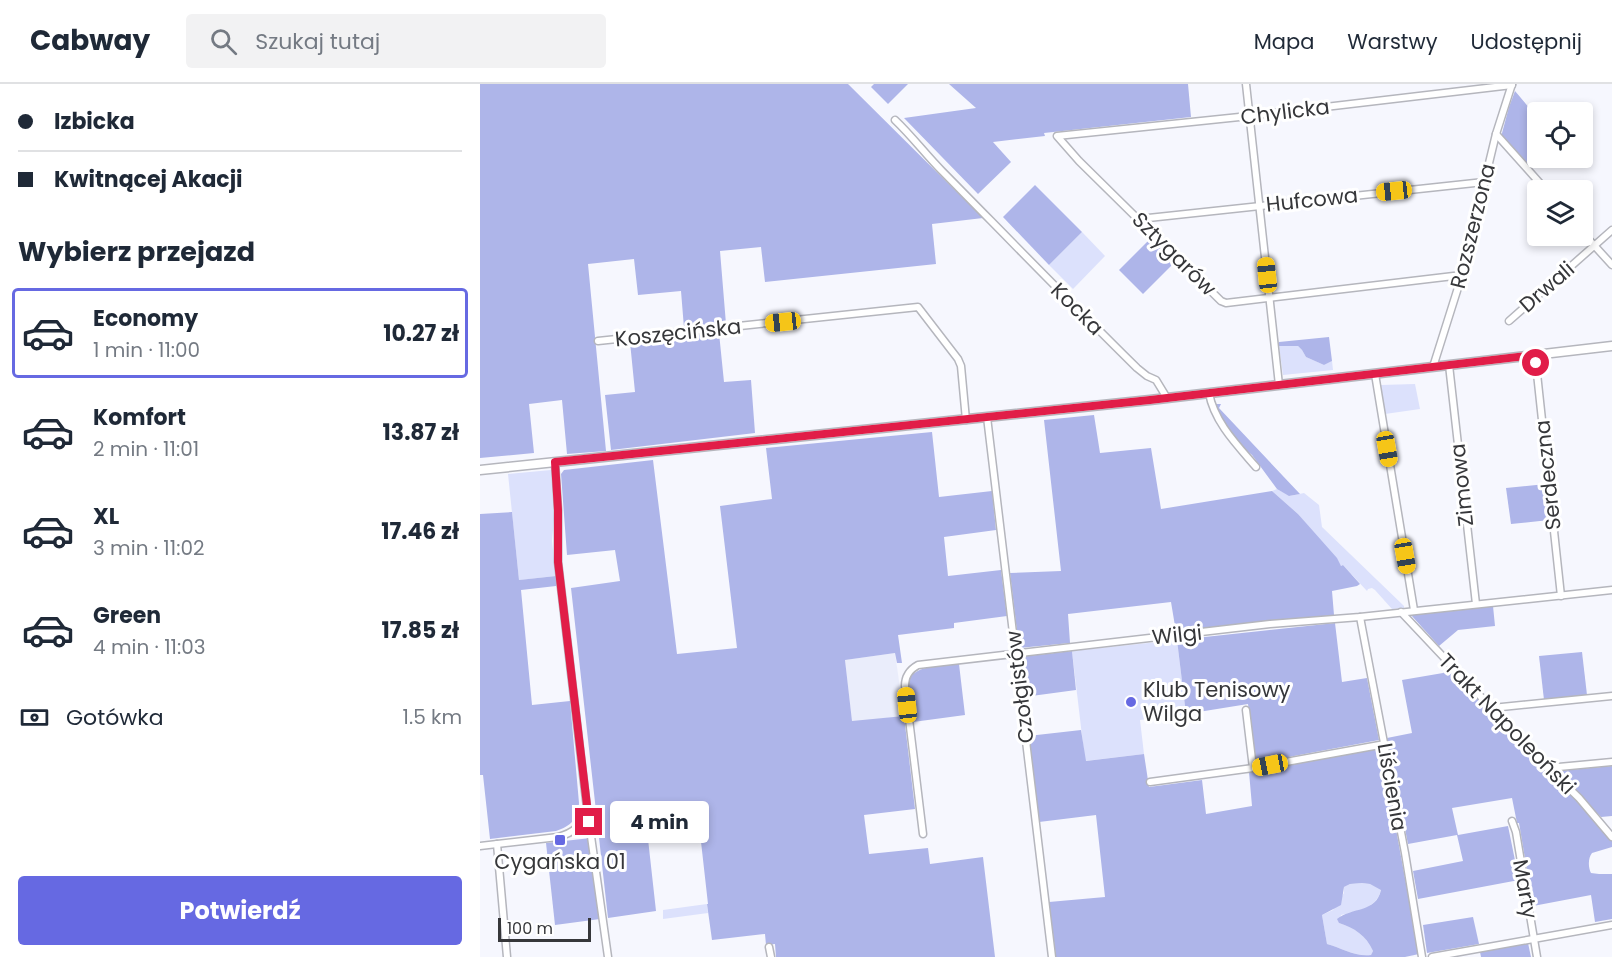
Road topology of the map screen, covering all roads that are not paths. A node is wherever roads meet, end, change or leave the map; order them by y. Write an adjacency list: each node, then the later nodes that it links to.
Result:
1 (1246, 84): 3 (street)
2 (1512, 85): 3 (street, Chylicka); 5 (street, Rozszerzona)
3 (1250, 116): 6 (street, Chylicka); 9 (street)
4 (895, 120): 25 (street, Kocka)
5 (1496, 134): 7 (street); 8 (street, Rozszerzona)
6 (1058, 136): 10 (street, Sztygarów)
7 (1537, 180)
8 (1484, 182): 9 (street, Hufcowa); 14 (street, Rozszerzona)
9 (1259, 205): 10 (street, Hufcowa); 15 (street)
10 (1139, 219): 15 (street, Sztygarów)
11 (1612, 230): 12 (street, Drwali)
12 (1594, 246): 13 (street); 16 (street, Drwali)
13 (1612, 265)
14 (1462, 275): 15 (street, Sztygarów); 21 (street, Rozszerzona)
15 (1269, 298): 23 (street)
16 (1509, 321)
17 (598, 342): 27 (street, Koszęcińska)
18 (1612, 346): 19 (street)
19 (1535, 355): 20 (street); 32 (street, Serdeczna)
20 (1449, 365): 21 (street); 33 (street, Zimowa)
21 (1433, 367): 22 (street)
22 (1375, 374): 23 (street); 34 (street)
23 (1279, 385): 24 (street)
24 (1209, 393): 25 (street); 29 (street)
25 (1167, 398): 26 (street)
26 (987, 417): 27 (street); 37 (street, Czołgistów)
27 (966, 420): 28 (street)
28 (555, 462): 30 (street); 46 (street)
29 (1256, 467)
30 (480, 470)
31 (1612, 590): 32 (street, Wilgi)
32 (1561, 596): 33 (street, Wilgi)
33 (1476, 604): 34 (street, Wilgi)
34 (1414, 610): 35 (street, Wilgi)
35 (1401, 612): 36 (street, Wilgi); 39 (street, Trakt Napoleoński)
36 (1360, 617): 37 (street, Wilgi); 41 (street, Liścienia)
37 (1016, 653): 48 (street, Wilgi); 58 (street, Czołgistów)
38 (1612, 696): 39 (street)
39 (1492, 708): 44 (street, Trakt Napoleoński)
40 (1246, 710): 43 (street)
41 (1384, 744): 43 (street); 59 (street, Liścienia)
42 (1612, 762): 44 (street)
43 (1253, 768): 45 (street)
44 (1548, 768): 49 (street, Trakt Napoleoński)
45 (1150, 782)
46 (587, 808): 50 (street); 56 (street)
47 (1512, 821): 53 (street, Marty)
48 (922, 834)
49 (1612, 837)
50 (496, 844): 51 (street); 55 (street)
51 (480, 846)
52 (1612, 925): 53 (street)
53 (1533, 939): 60 (street); 61 (street, Marty)
54 (769, 946): 57 (street)
55 (507, 957)
56 (608, 957)
57 (771, 957)
58 (1052, 957)
59 (1422, 957)
60 (1432, 957)
61 (1537, 957)

